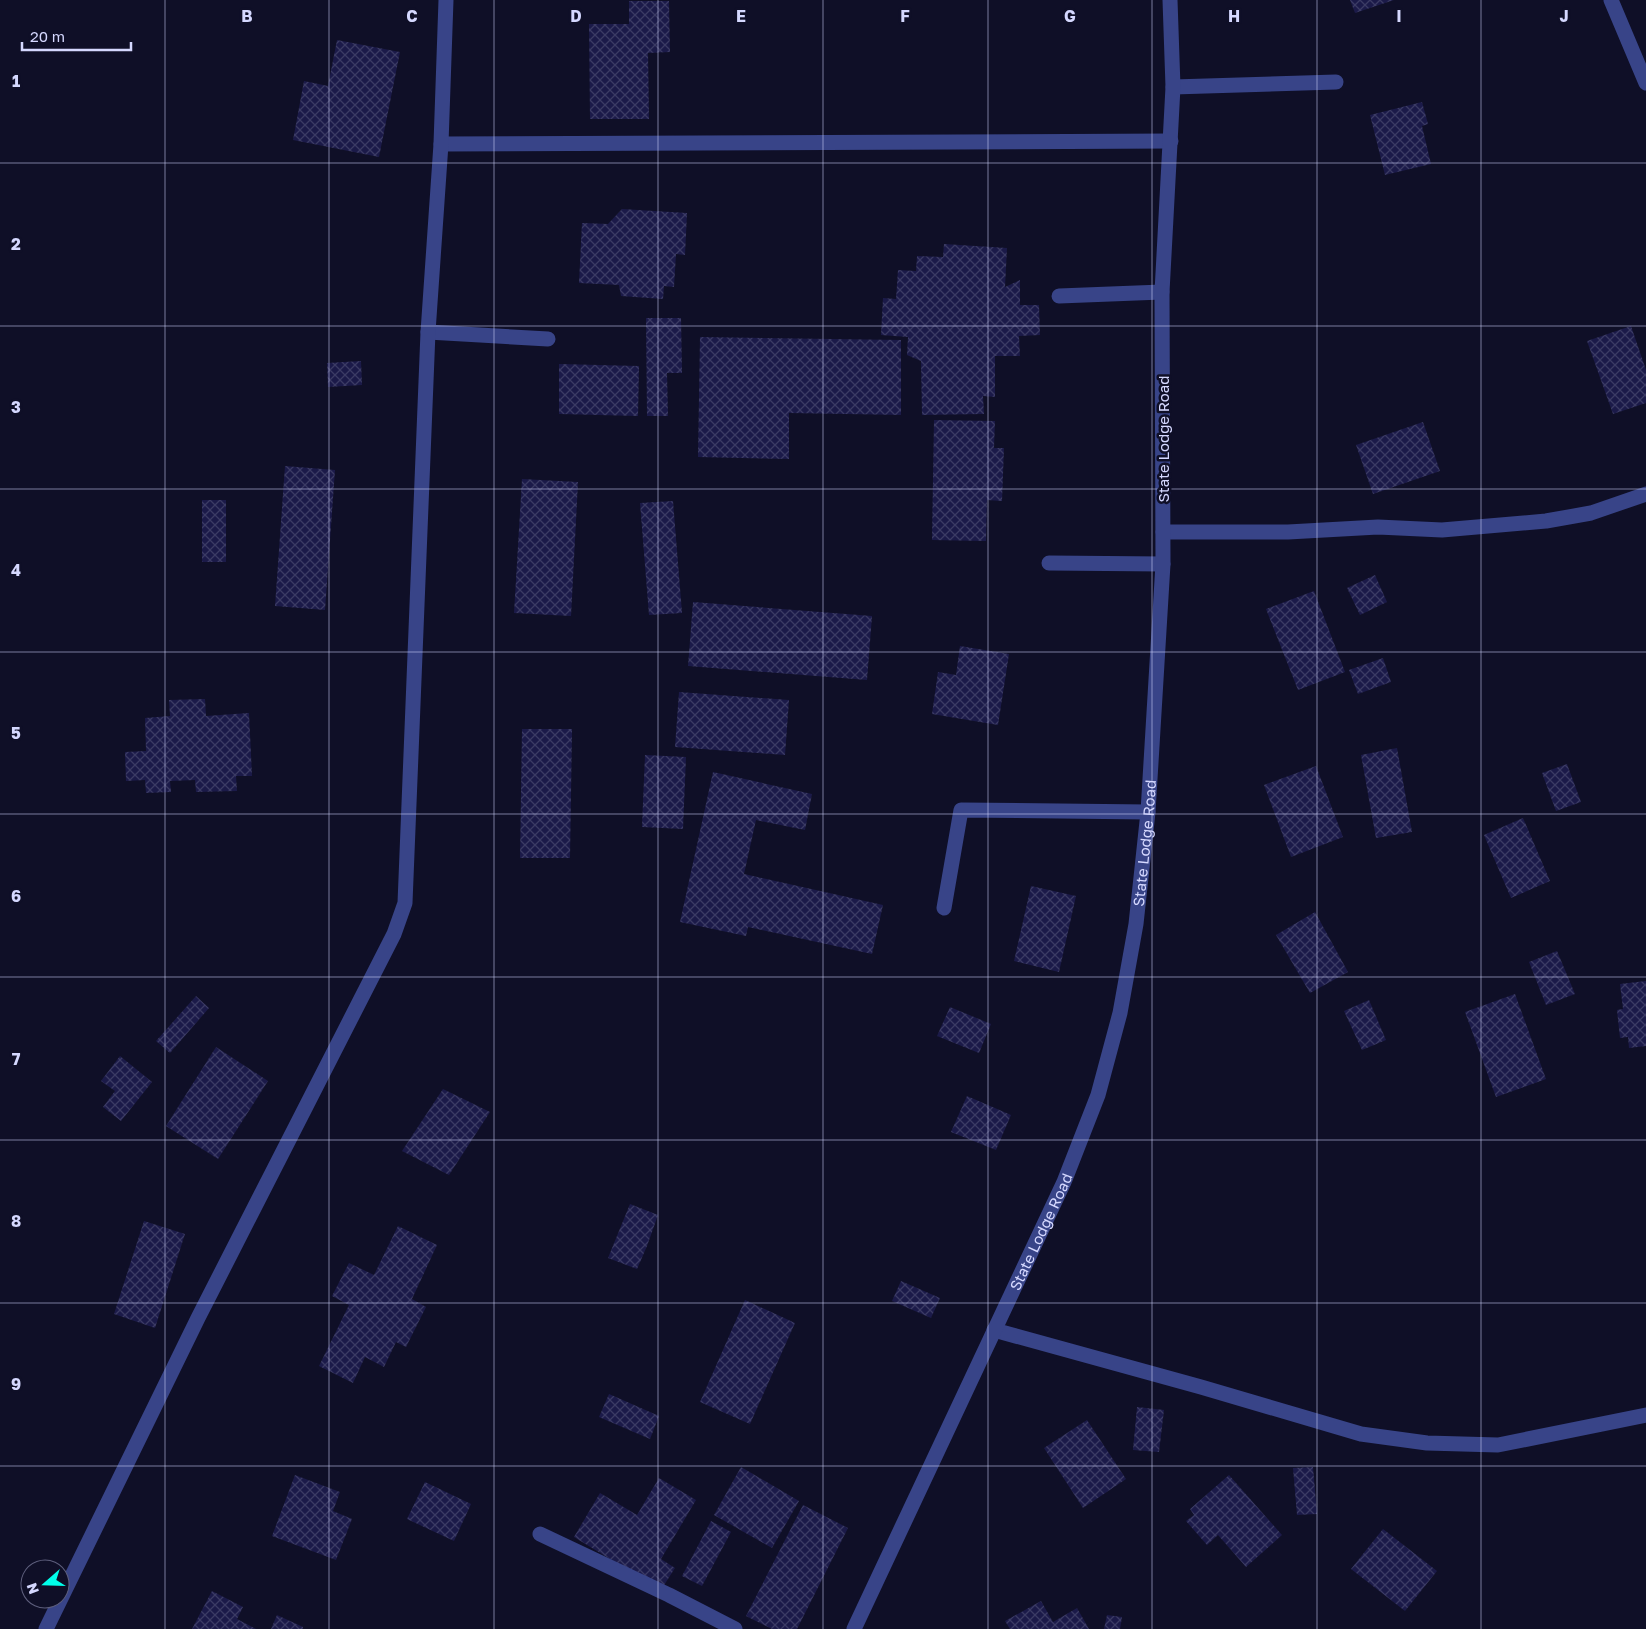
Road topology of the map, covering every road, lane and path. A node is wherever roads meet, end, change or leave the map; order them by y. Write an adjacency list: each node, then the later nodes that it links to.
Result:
1 (446, 0): 8 (street)
2 (1170, 0): 6 (street, State Lodge Road)
3 (1611, 0): 5 (street)
4 (1336, 82): 6 (street)
5 (1646, 83)
6 (1173, 87): 7 (street, State Lodge Road)
7 (1171, 141): 8 (street); 9 (street, State Lodge Road)
8 (441, 144): 11 (street)
9 (1162, 292): 10 (street); 14 (street, State Lodge Road)
10 (1059, 296)
11 (428, 332): 12 (street); 22 (street)
12 (548, 339)
13 (1646, 494): 14 (street)
14 (1163, 532): 16 (street, State Lodge Road)
15 (1049, 563): 16 (street)
16 (1163, 564): 17 (street, State Lodge Road)
17 (1148, 812): 18 (street); 19 (street, State Lodge Road)
18 (944, 908)
19 (994, 1330): 20 (street); 24 (street, State Lodge Road)
20 (1646, 1415)
21 (540, 1534): 23 (street)
22 (46, 1629)
23 (735, 1629)
24 (854, 1629)

